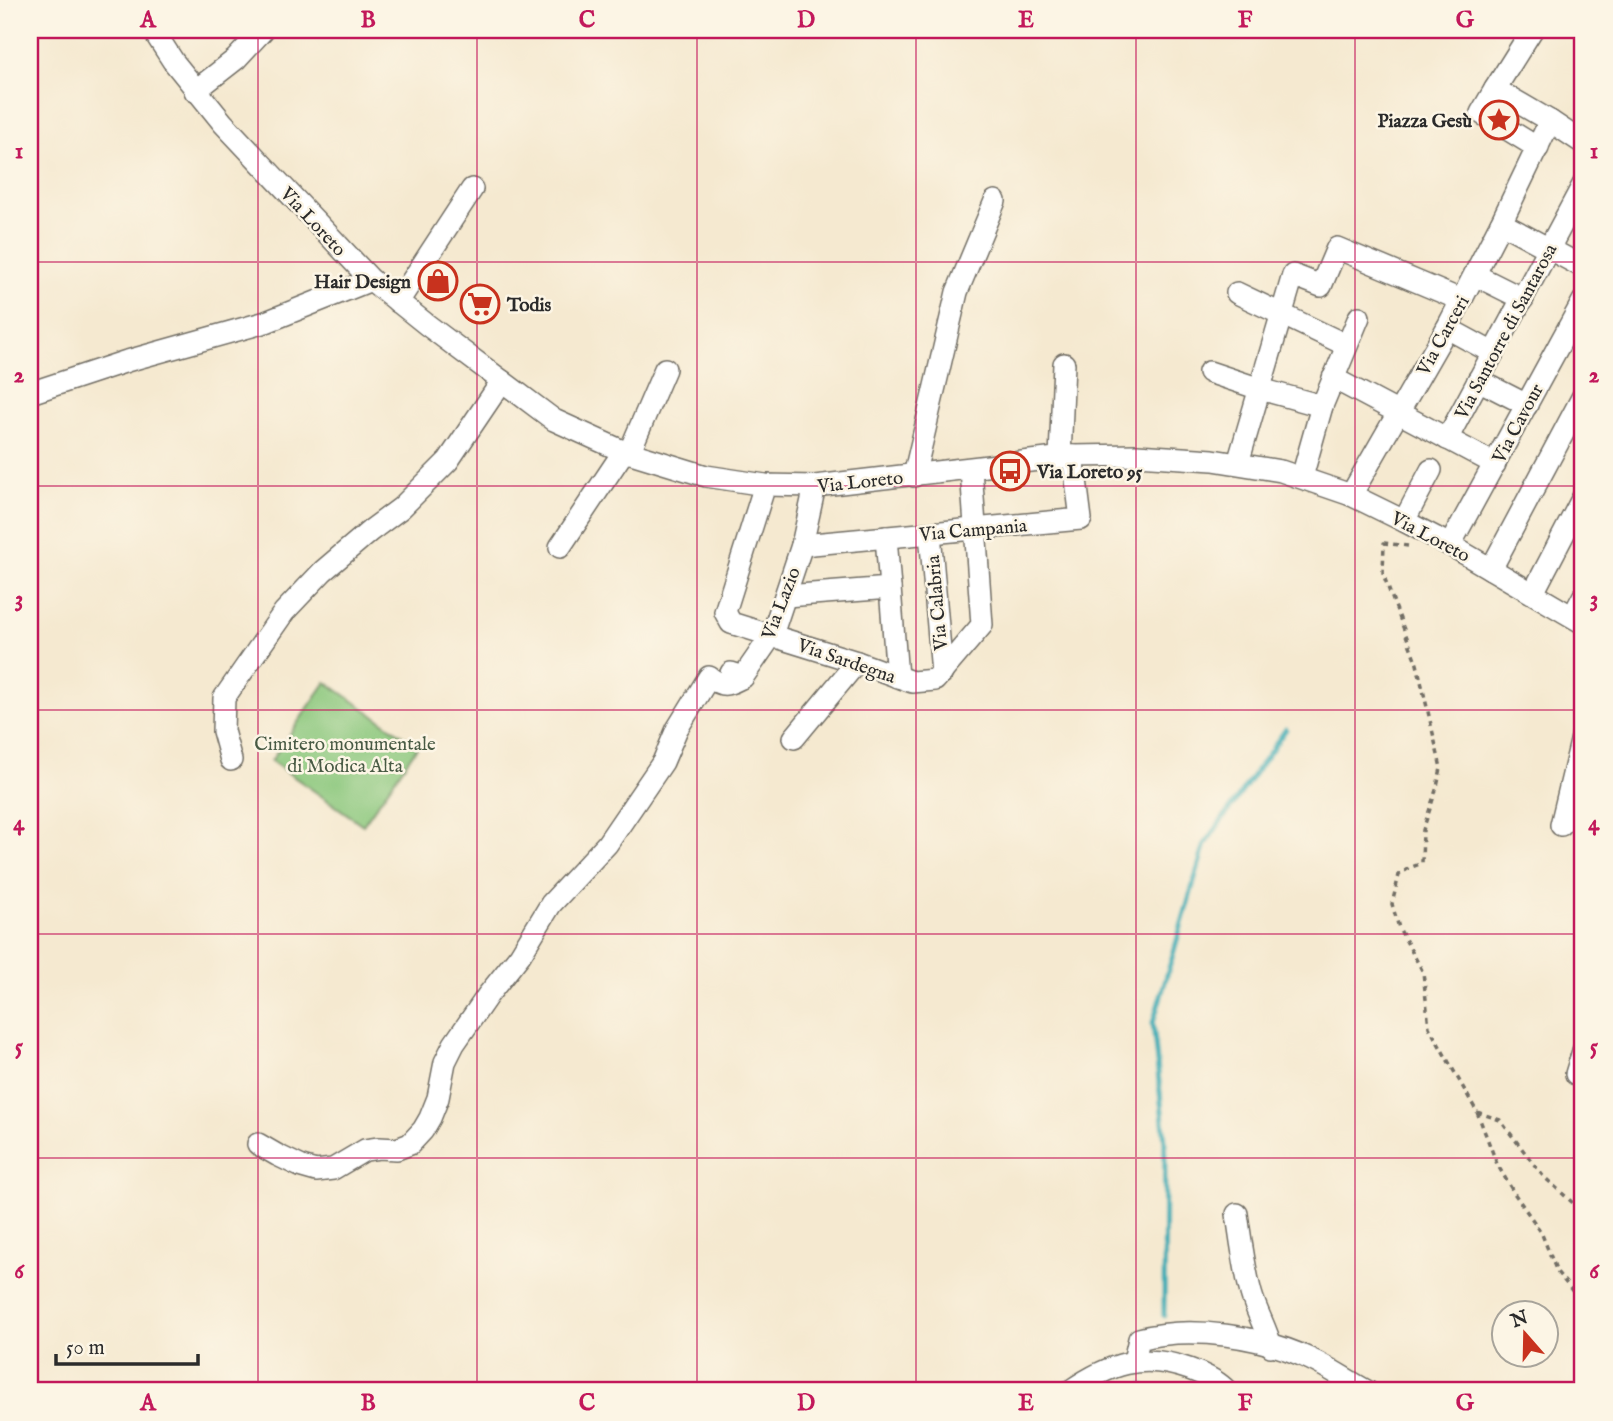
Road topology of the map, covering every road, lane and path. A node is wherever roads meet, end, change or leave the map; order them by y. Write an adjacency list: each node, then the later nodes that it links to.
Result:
1 (153, 30): 5 (street, Via Loreto)
2 (262, 30): 5 (street)
3 (1532, 30): 4 (street)
4 (1495, 89): 6 (street); 7 (street)
5 (195, 90): 15 (street, Via Loreto)
6 (1571, 132): 7 (street, Via Carceri)
7 (1538, 148): 11 (street, Via Carceri)
8 (1583, 185): 12 (street, Via Santorre di Santarosa)
9 (472, 189): 20 (street)
10 (995, 201): 45 (street)
11 (1502, 223): 12 (street); 14 (street, Via Carceri)
12 (1549, 249): 13 (street); 17 (street, Via Santorre di Santarosa)
13 (1583, 267)
14 (1475, 275): 17 (street); 18 (street, Via Carceri)
15 (371, 281): 20 (street, Via Loreto); 33 (street)
16 (1237, 293): 21 (street)
17 (1523, 299): 25 (street, Via Santorre di Santarosa)
18 (1461, 300): 21 (street); 23 (street, Via Carceri)
19 (1583, 301): 35 (street, Via Cavour)
20 (398, 302): 31 (street, Via Loreto)
21 (1282, 314): 24 (street); 32 (street)
22 (1359, 317): 24 (street)
23 (1447, 328): 25 (street); 37 (street, Via Carceri)
24 (1346, 345): 29 (street)
25 (1493, 354): 30 (street, Via Santorre di Santarosa)
26 (1064, 364): 40 (street)
27 (665, 369): 39 (street)
28 (1209, 372): 32 (street)
29 (1333, 379): 36 (street); 37 (street)
30 (1478, 380): 35 (street); 38 (street, Via Santorre di Santarosa)
31 (502, 381): 39 (street, Via Loreto); 73 (street)
32 (1260, 389): 36 (street); 41 (street)
33 (30, 393)
34 (1583, 396): 59 (street)
35 (1527, 405): 42 (street, Via Cavour)
36 (1322, 406): 46 (street)
37 (1398, 412): 38 (street); 49 (street, Via Carceri)
38 (1447, 439): 42 (street)
39 (627, 452): 47 (street, Via Loreto); 57 (street)
40 (1067, 456): 41 (street, Via Loreto); 43 (street, Via Loreto); 52 (street, Via Campania)
41 (1238, 463): 46 (street, Via Loreto)
42 (1495, 464): 56 (street, Via Cavour)
43 (971, 469): 45 (street, Via Loreto); 52 (street)
44 (1431, 470): 51 (street)
45 (914, 476): 48 (street, Via Loreto)
46 (1302, 477): 49 (street, Via Loreto)
47 (765, 485): 48 (street, Via Loreto); 65 (street, Via Sardegna)
48 (816, 486): 55 (street, Via Lazio)
49 (1351, 495): 51 (street, Via Loreto)
50 (1583, 497): 61 (street)
51 (1404, 521): 56 (street, Via Loreto)
52 (975, 529): 53 (street, Via Campania); 68 (street)
53 (930, 533): 54 (street, Via Campania); 68 (street, Via Calabria)
54 (886, 537): 55 (street, Via Campania); 60 (street)
55 (802, 545): 62 (street, Via Lazio)
56 (1450, 545): 59 (street, Via Loreto)
57 (560, 547)
58 (1413, 547): 77 (path)
59 (1491, 569): 61 (street, Via Loreto)
60 (890, 588): 62 (street); 70 (street)
61 (1533, 593): 64 (street, Via Loreto)
62 (786, 597): 65 (street, Via Lazio)
63 (1583, 597): 64 (street)
64 (1578, 620)
65 (772, 635): 66 (street, Via Sardegna); 69 (street, Via Lazio)
66 (857, 662): 70 (street, Via Sardegna); 72 (street)
67 (707, 666): 69 (street)
68 (942, 673): 70 (street, Via Sardegna)
69 (743, 677): 78 (street)
70 (897, 677)
71 (1583, 733): 74 (street)
72 (794, 738)
73 (231, 760)
74 (1561, 825)
75 (1583, 1051): 76 (street)
76 (1576, 1074)
77 (1477, 1112): 79 (path); 81 (path)
78 (258, 1144)
79 (1583, 1212)
80 (1237, 1214): 82 (street)
81 (1583, 1304)
82 (1271, 1346): 83 (street); 86 (street)
83 (1133, 1361): 84 (street); 85 (street)
84 (1070, 1391)
85 (1227, 1391)
86 (1367, 1391)

